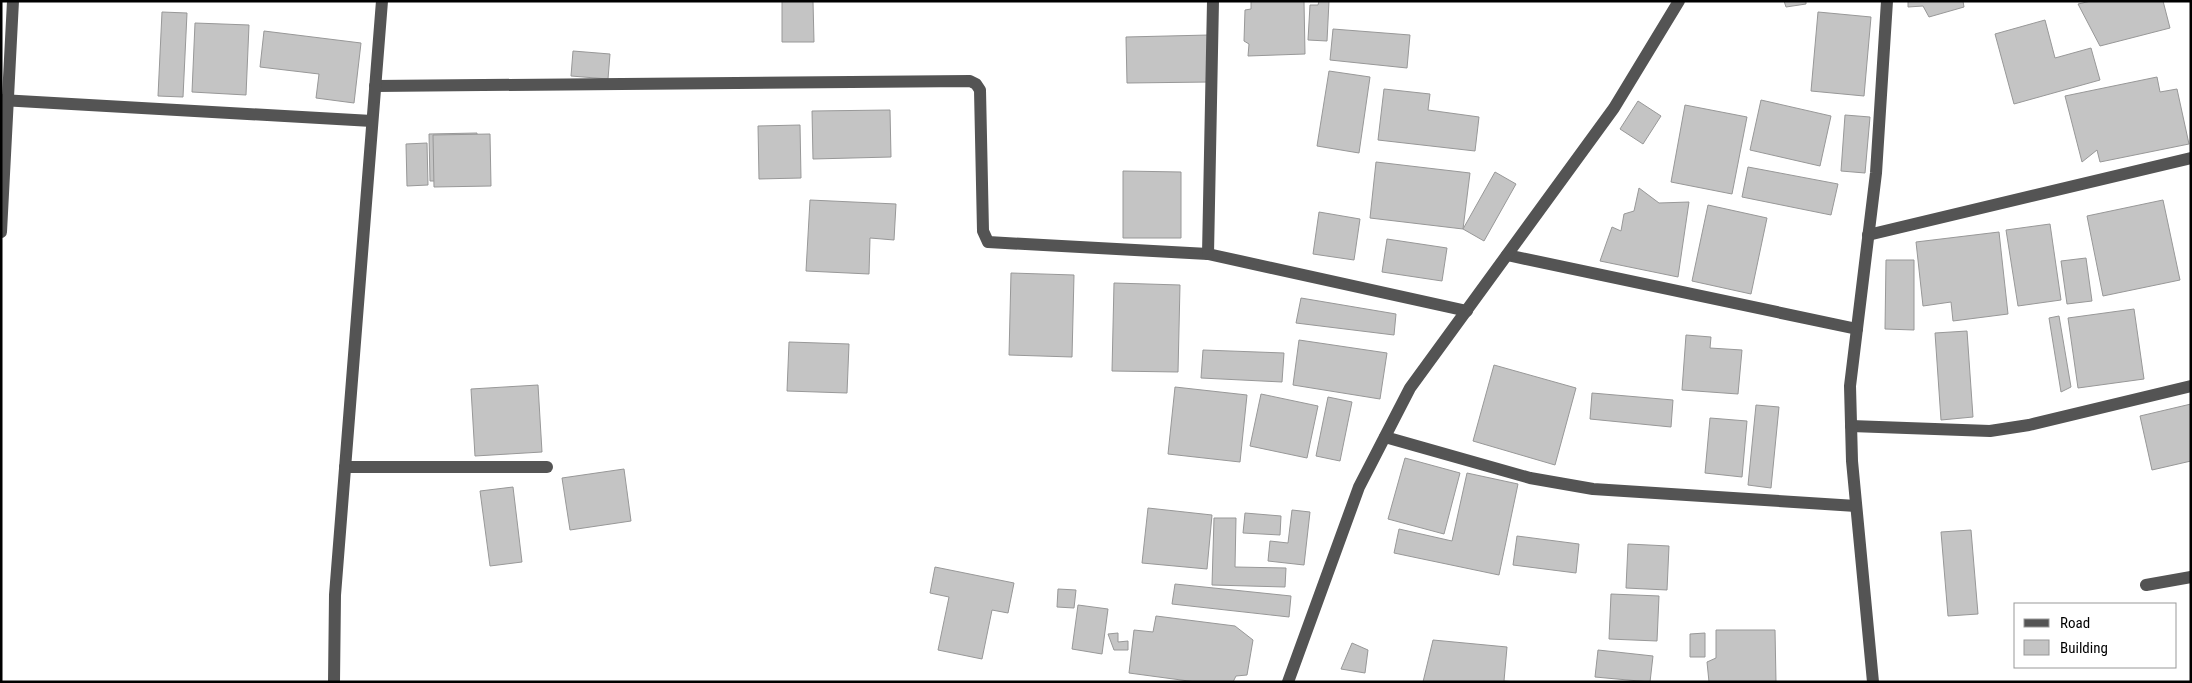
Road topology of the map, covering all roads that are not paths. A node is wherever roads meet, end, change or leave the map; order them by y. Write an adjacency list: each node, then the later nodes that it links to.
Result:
1 (13, 1): 7 (street)
2 (382, 1): 6 (street)
3 (1213, 1): 12 (street)
4 (1680, 1): 13 (street)
5 (1887, 1): 11 (street)
6 (375, 86): 8 (street); 12 (street)
7 (5, 100): 8 (street); 10 (street)
8 (372, 121): 19 (street)
9 (2191, 158): 11 (street)
10 (1, 232)
11 (1868, 235): 15 (street)
12 (1208, 254): 14 (street)
13 (1506, 255): 14 (street); 15 (street)
14 (1467, 311): 18 (street)
15 (1857, 329): 17 (street)
16 (2191, 386): 17 (street)
17 (1851, 426): 21 (street)
18 (1385, 437): 21 (street); 25 (street)
19 (345, 468): 20 (street); 24 (street)
20 (547, 468)
21 (1856, 506): 26 (street)
22 (2191, 577): 23 (street)
23 (2146, 585)
24 (334, 682)
25 (1288, 682)
26 (1873, 682)

